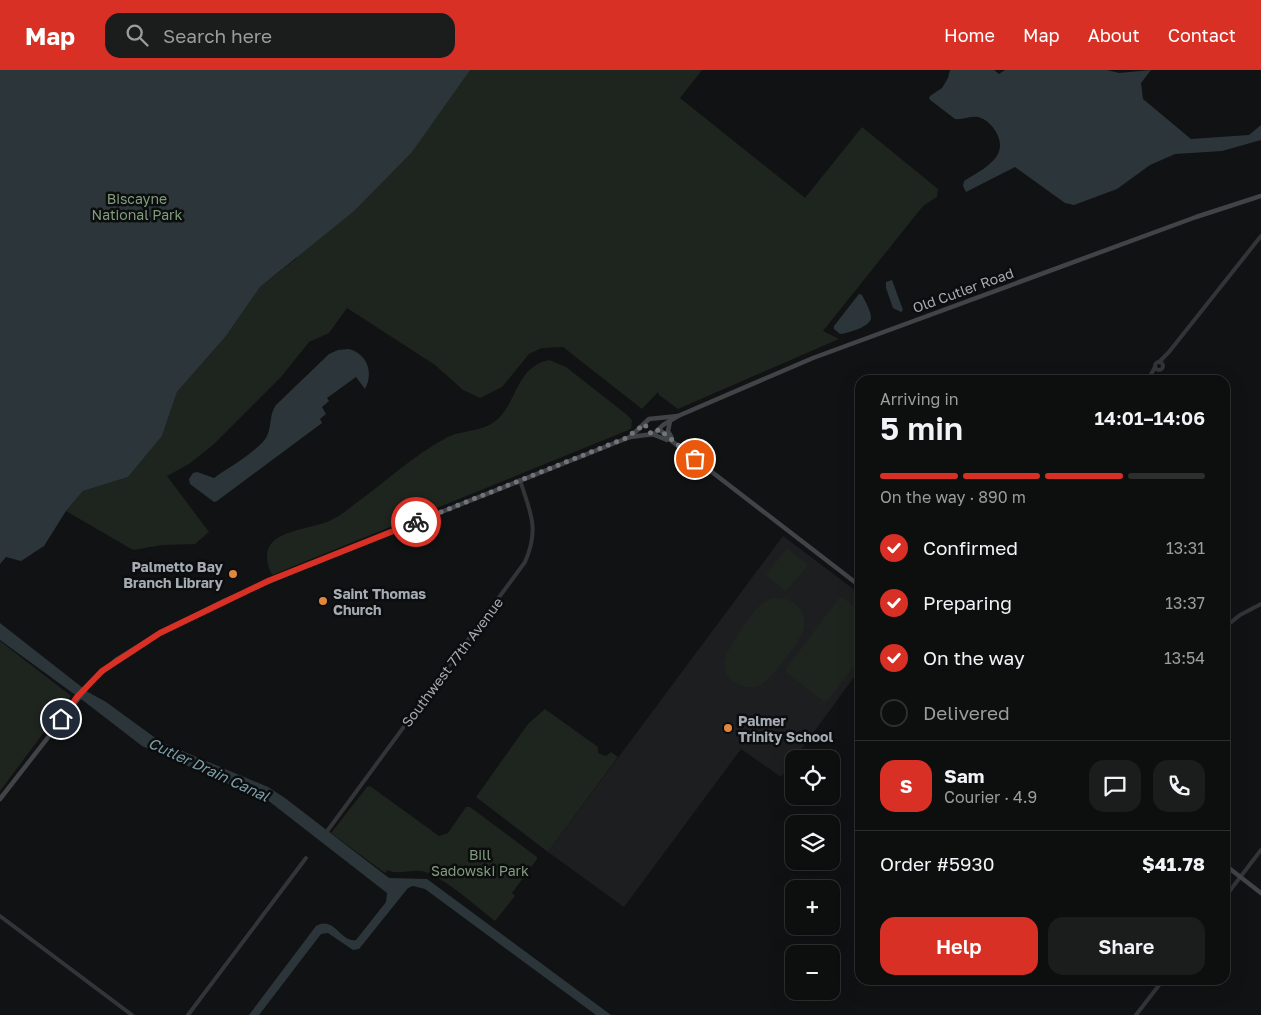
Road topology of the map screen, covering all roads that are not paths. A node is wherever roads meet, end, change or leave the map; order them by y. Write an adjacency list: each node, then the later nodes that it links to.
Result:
1 (1261, 196): 4 (main road, Old Cutler Road)
2 (1261, 236): 3 (street)
3 (1151, 375)
4 (678, 416): 5 (main road, Old Cutler Road); 6 (main road, Old Cutler Road)
5 (655, 419): 7 (main road); 8 (main road)
6 (670, 422): 8 (main road, Old Cutler Road); 11 (main road)
7 (645, 424): 9 (main road); 10 (main road)
8 (659, 429): 9 (main road); 11 (main road)
9 (651, 434): 10 (main road); 11 (main road)
10 (630, 436): 12 (main road)
11 (672, 442): 13 (main road)
12 (520, 480): 16 (main road); 17 (street, Southwest 77th Avenue)
13 (855, 582)
14 (1261, 604): 15 (street)
15 (1230, 623)
16 (0, 799)
17 (328, 830)
18 (1261, 850): 21 (street)
19 (306, 858): 27 (street)
20 (1230, 869): 21 (main road)
21 (1240, 877): 22 (street); 23 (main road)
22 (1230, 890)
23 (1261, 893)
24 (0, 916): 26 (street)
25 (1159, 985): 28 (street)
26 (132, 1015)
27 (188, 1015)
28 (1136, 1015)

